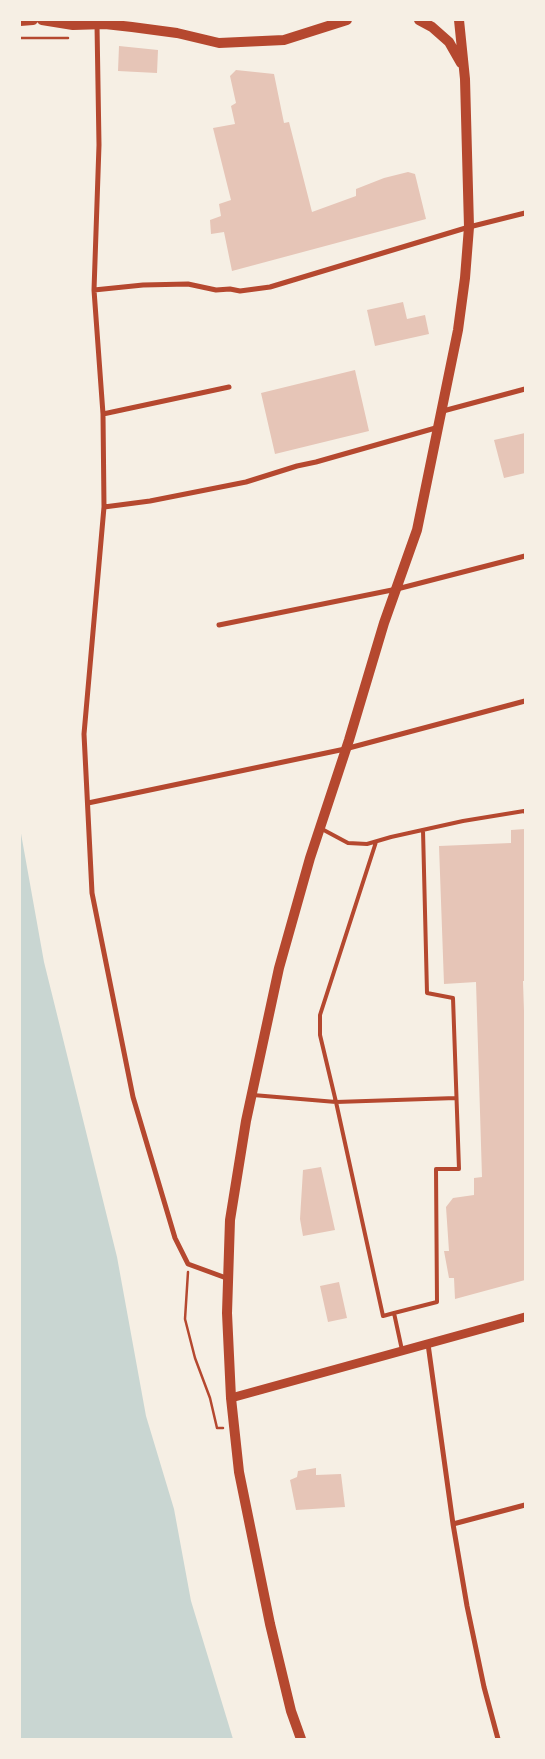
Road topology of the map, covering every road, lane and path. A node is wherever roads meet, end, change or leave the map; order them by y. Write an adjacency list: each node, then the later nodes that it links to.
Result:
1 (33, 20): 6 (main road)
2 (42, 20): 7 (main road)
3 (347, 20): 7 (main road)
4 (419, 20): 10 (main road)
5 (459, 20): 10 (main road)
6 (20, 21)
7 (97, 25): 13 (street)
8 (20, 38): 9 (path)
9 (70, 38)
10 (463, 66): 12 (main road)
11 (525, 212): 12 (street)
12 (469, 227): 13 (street); 16 (main road)
13 (94, 290): 17 (street)
14 (229, 386): 17 (street)
15 (525, 389): 16 (street)
16 (442, 411): 18 (main road)
17 (103, 414): 19 (street)
18 (438, 427): 19 (street); 21 (main road)
19 (104, 507): 25 (street)
20 (525, 556): 21 (street)
21 (397, 588): 22 (street); 24 (main road)
22 (219, 625)
23 (525, 701): 24 (street)
24 (345, 749): 25 (street); 27 (main road)
25 (88, 803): 33 (street)
26 (525, 812): 28 (lane)
27 (320, 828): 29 (lane); 30 (main road)
28 (423, 830): 29 (lane); 31 (lane)
29 (376, 842): 32 (lane)
30 (251, 1095): 32 (lane); 34 (main road)
31 (456, 1098): 32 (lane); 35 (lane)
32 (336, 1102): 35 (lane)
33 (188, 1264): 34 (street); 40 (path)
34 (229, 1279): 39 (main road)
35 (394, 1313): 38 (lane)
36 (525, 1316): 37 (street)
37 (428, 1344): 38 (street); 42 (street)
38 (402, 1350): 39 (street)
39 (231, 1398): 40 (main road)
40 (235, 1428): 43 (main road)
41 (525, 1505): 42 (street)
42 (453, 1524): 44 (street)
43 (301, 1739)
44 (498, 1739)

